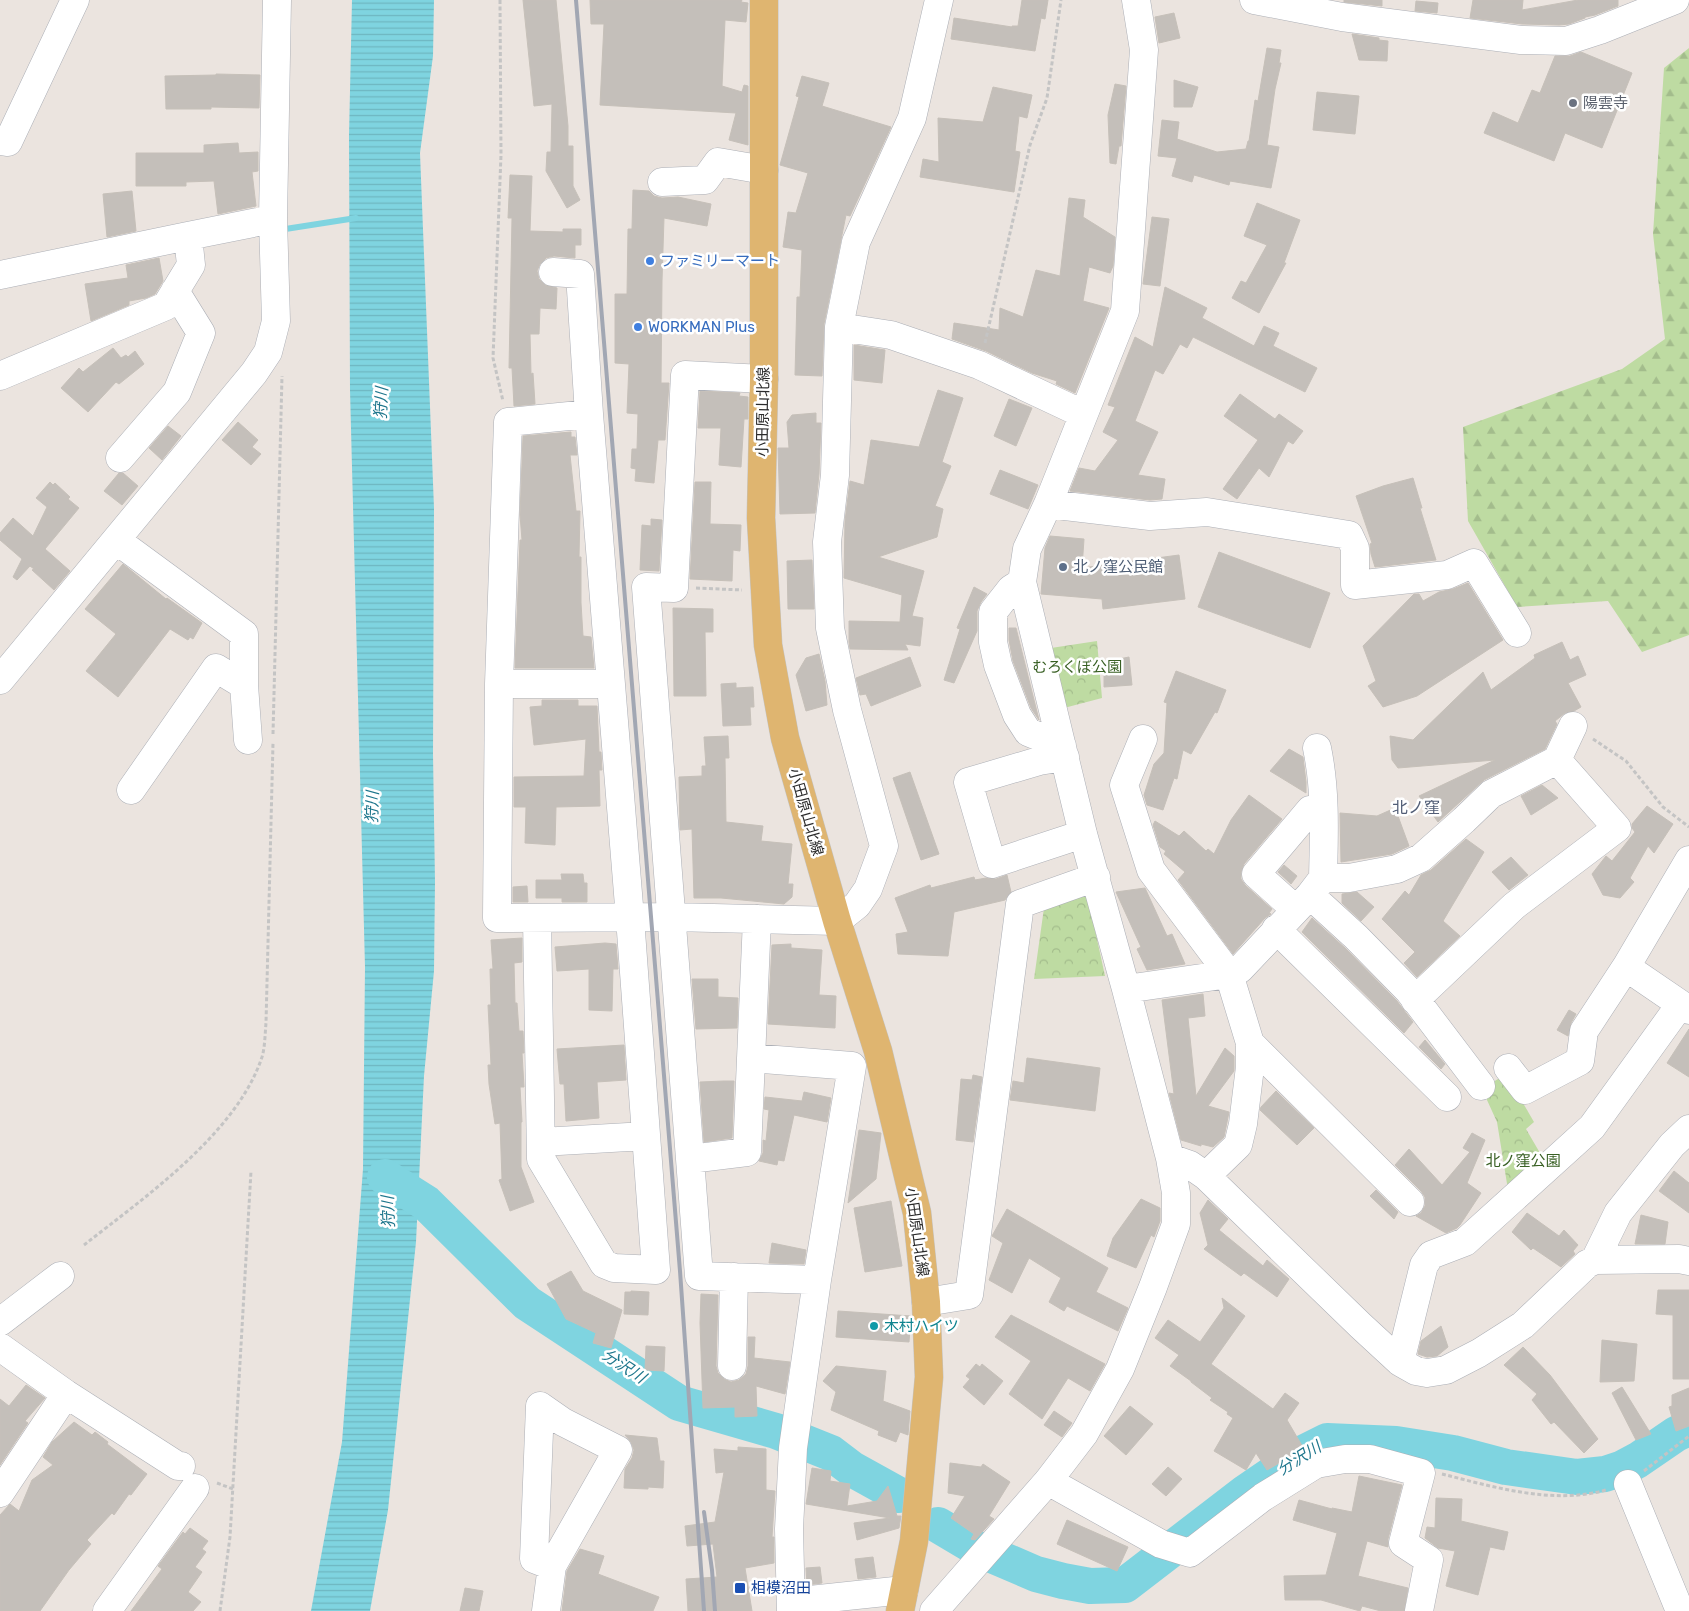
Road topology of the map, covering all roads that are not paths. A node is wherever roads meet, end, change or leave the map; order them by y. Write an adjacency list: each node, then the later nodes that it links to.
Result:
1 (74, 0): 8 (street)
2 (277, 0): 11 (street)
3 (764, 0): 9 (main road, 小田原山北線)
4 (939, 0): 16 (street)
5 (1136, 0): 20 (street)
6 (1254, 0): 7 (street)
7 (1676, 0)
8 (0, 141)
9 (764, 170): 10 (street); 18 (main road, 小田原山北線)
10 (662, 182)
11 (273, 220): 12 (street); 23 (street)
12 (188, 236): 14 (street); 15 (street)
13 (554, 272): 19 (street)
14 (0, 275)
15 (175, 292): 17 (street); 21 (street)
16 (839, 327): 20 (street); 46 (street)
17 (0, 376)
18 (764, 379): 42 (street); 46 (main road, 小田原山北線)
19 (589, 414): 27 (street); 28 (street)
20 (1083, 414): 22 (street)
21 (120, 458)
22 (1048, 504): 24 (street); 25 (street)
23 (116, 540): 26 (street); 29 (street)
24 (1022, 582): 34 (street); 34 (street)
25 (1517, 632)
26 (5, 662)
27 (499, 684): 28 (street); 43 (street)
28 (610, 684): 44 (street)
29 (244, 685): 31 (street); 36 (street)
30 (1573, 726): 35 (street)
31 (248, 740)
32 (1143, 740): 49 (street)
33 (1317, 748): 41 (street)
34 (1063, 752): 38 (street); 38 (street)
35 (1557, 760): 41 (street); 51 (street)
36 (131, 790)
37 (1310, 810): 41 (street)
38 (1083, 834): 40 (street)
39 (1689, 860): 48 (street)
40 (1096, 877): 50 (street); 70 (street)
41 (1310, 894): 47 (street); 51 (street)
42 (672, 917): 44 (street); 45 (street); 62 (street)
43 (537, 918): 44 (street); 60 (street)
44 (630, 918): 59 (street)
45 (757, 919): 46 (street); 54 (street)
46 (836, 921): 70 (main road, 小田原山北線)
47 (1276, 929): 49 (street); 57 (street)
48 (1626, 967): 52 (street); 55 (street)
49 (1229, 974): 50 (street); 53 (street)
50 (1126, 989): 61 (street)
51 (1415, 1000): 56 (street)
52 (1685, 1008): 73 (street)
53 (1250, 1043): 63 (street); 64 (street)
54 (751, 1058): 62 (street); 69 (street)
55 (1508, 1068)
56 (1481, 1086)
57 (1447, 1097)
58 (1689, 1129): 66 (street)
59 (646, 1136): 60 (street); 60 (street)
60 (541, 1142)
61 (1170, 1158): 63 (street); 76 (street)
62 (690, 1159): 68 (street)
63 (1206, 1176): 73 (street)
64 (1410, 1202)
65 (1686, 1255): 66 (street)
66 (1595, 1260): 73 (street)
67 (60, 1276): 71 (street)
68 (734, 1277): 69 (street); 74 (street)
69 (817, 1280): 81 (street)
70 (926, 1302): 80 (main road, 小田原山北線)
71 (0, 1322)
72 (0, 1347): 75 (street)
73 (1400, 1362)
74 (732, 1366)
75 (66, 1394): 78 (street); 82 (street)
76 (1048, 1481): 84 (street); 85 (street)
77 (1628, 1484): 86 (street)
78 (0, 1493)
79 (552, 1566): 79 (street); 83 (street)
80 (902, 1600): 81 (street)
81 (791, 1606)
82 (107, 1611)
83 (546, 1611)
84 (934, 1611)
85 (1418, 1611)
86 (1680, 1611)

